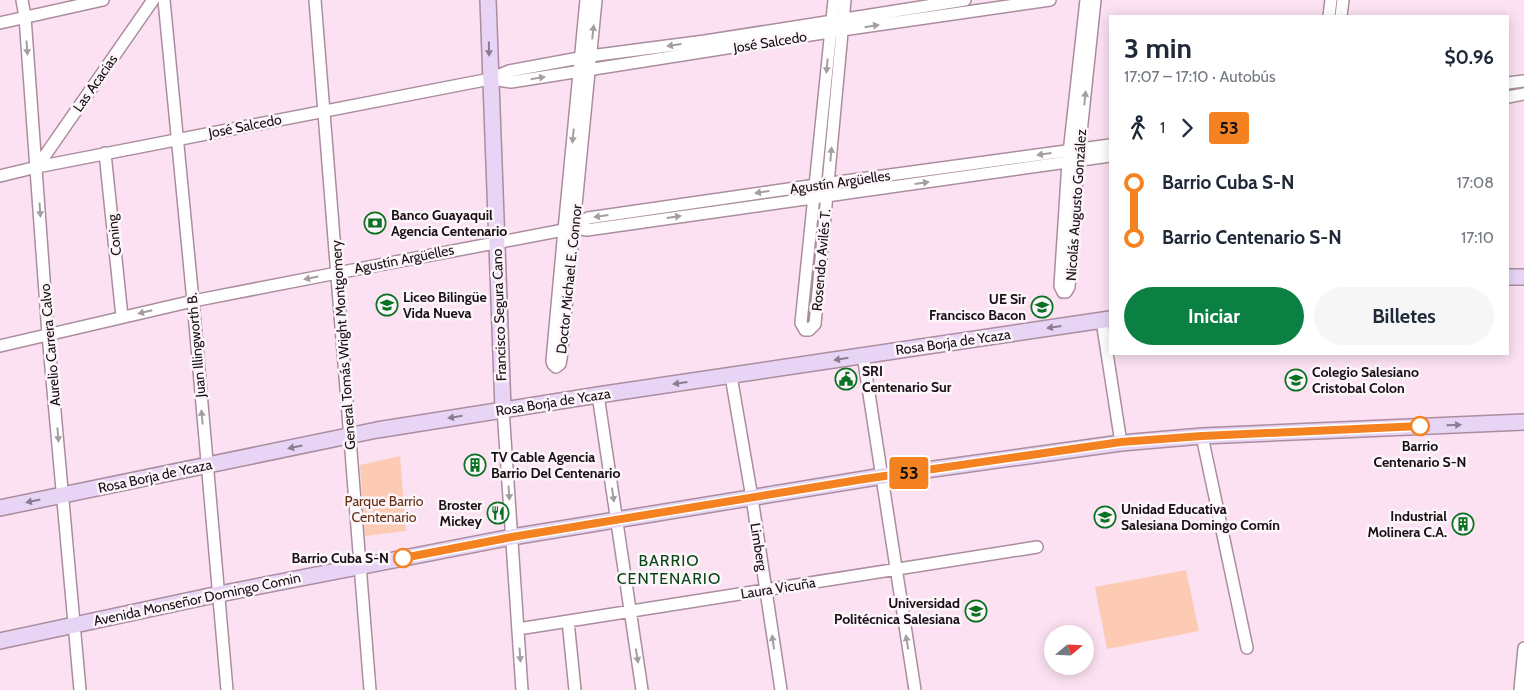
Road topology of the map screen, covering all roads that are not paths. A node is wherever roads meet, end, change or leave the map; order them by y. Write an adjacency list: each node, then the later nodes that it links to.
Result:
1 (22, 0): 20 (street, Aurelio Carrera Calvo)
2 (103, 0): 20 (street)
3 (154, 0): 38 (street, Las Acacias)
4 (164, 0): 33 (street, Juan Illingworth B.)
5 (315, 0): 32 (street, General Tomás Wright Montgomery)
6 (488, 0): 27 (main road, Francisco Segura Cano, one-way to 27)
7 (586, 0): 25 (street, Doctor Michael E. Connor)
8 (596, 0): 25 (street, Doctor Michael E. Connor, one-way to 8)
9 (834, 0): 22 (street, Rosendo Avilés T.)
10 (846, 0): 22 (street, Rosendo Avilés T.)
11 (965, 0): 22 (street, José Salcedo)
12 (1050, 0): 17 (street, José Salcedo)
13 (1086, 0): 36 (street, Nicolás Augusto González)
14 (1095, 0): 36 (street, Nicolás Augusto González, one-way to 14)
15 (1331, 0): 18 (street)
16 (1343, 0): 19 (street)
17 (970, 6): 22 (street, José Salcedo, one-way to 17)
18 (1329, 15)
19 (1341, 15)
20 (25, 17): 21 (street); 38 (street, Aurelio Carrera Calvo, one-way to 38)
21 (0, 23)
22 (837, 26): 23 (street, José Salcedo); 24 (street, José Salcedo); 41 (street, Rosendo Avilés T., one-way to 22); 42 (street, Rosendo Avilés T., one-way to 42)
23 (705, 40): 24 (street); 25 (street, José Salcedo, one-way to 25)
24 (706, 53): 26 (street, José Salcedo)
25 (586, 57): 26 (street, Doctor Michael E. Connor); 27 (street, José Salcedo)
26 (584, 70): 27 (street, José Salcedo, one-way to 26); 47 (street, Doctor Michael E. Connor)
27 (490, 79): 32 (street, José Salcedo); 48 (main road, Francisco Segura Cano)
28 (1524, 81): 29 (street)
29 (1509, 83)
30 (1524, 94): 31 (street)
31 (1509, 97)
32 (324, 111): 33 (street, José Salcedo); 49 (street, General Tomás Wright Montgomery)
33 (178, 139): 35 (street, José Salcedo); 52 (street, Juan Illingworth B.)
34 (1109, 145): 36 (street, Agustín Argüelles)
35 (106, 153): 38 (street, José Salcedo); 53 (street, Coning)
36 (1074, 156): 36 (street, Nicolás Augusto González); 37 (street, Agustín Argüelles); 39 (street, Agustín Argüelles)
37 (1109, 156)
38 (36, 167): 40 (street, José Salcedo); 55 (street, Aurelio Carrera Calvo, one-way to 55)
39 (944, 174): 41 (street, Agustín Argüelles); 43 (street, Agustín Argüelles, one-way to 39)
40 (0, 176)
41 (829, 183): 42 (street, Agustín Argüelles); 43 (street, Rosendo Avilés T.)
42 (816, 185): 44 (street, Rosendo Avilés T.); 45 (street, Agustín Argüelles, one-way to 45)
43 (827, 196): 44 (street, Agustín Argüelles); 44 (street, Rosendo Avilés T.)
44 (815, 198): 46 (street, Agustín Argüelles)
45 (692, 203): 46 (street); 47 (street, Agustín Argüelles, one-way to 47)
46 (693, 215): 47 (street, Agustín Argüelles, one-way to 46)
47 (569, 229): 47 (street, Doctor Michael E. Connor); 48 (street, Agustín Argüelles)
48 (497, 241): 49 (street, Agustín Argüelles); 62 (main road, Francisco Segura Cano)
49 (337, 272): 52 (street, Agustín Argüelles, one-way to 52); 64 (street, General Tomás Wright Montgomery)
50 (1509, 277): 51 (main road)
51 (1524, 277)
52 (193, 301): 53 (street, Agustín Argüelles, one-way to 53); 67 (street, Juan Illingworth B., one-way to 52)
53 (122, 318): 55 (street, Agustín Argüelles)
54 (1106, 320): 56 (street); 58 (main road, Rosa Borja de Ycaza, one-way to 58)
55 (48, 334): 57 (street, Agustín Argüelles); 69 (street, Aurelio Carrera Calvo, one-way to 69)
56 (1109, 344)
57 (0, 346)
58 (863, 355): 60 (main road, Rosa Borja de Ycaza, one-way to 60); 68 (street)
59 (1110, 355): 66 (street)
60 (731, 376): 61 (main road, Rosa Borja de Ycaza, one-way to 61); 70 (street, Limberg)
61 (598, 395): 62 (main road, Rosa Borja de Ycaza); 72 (street, one-way to 72)
62 (503, 409): 64 (main road, Rosa Borja de Ycaza, one-way to 64); 73 (street, Francisco Segura Cano, one-way to 73)
63 (1524, 422): 65 (main road, Avenida Monseñor Domingo Comin, one-way to 63)
64 (350, 436): 67 (main road, Rosa Borja de Ycaza, one-way to 67); 75 (street, General Tomás Wright Montgomery)
65 (1202, 436): 66 (main road, Avenida Monseñor Domingo Comin); 84 (street)
66 (1121, 442): 68 (main road, Avenida Monseñor Domingo Comin)
67 (206, 466): 69 (main road, Rosa Borja de Ycaza); 78 (street, Juan Illingworth B.)
68 (883, 476): 70 (main road, Avenida Monseñor Domingo Comin); 76 (street)
69 (63, 495): 71 (main road, Rosa Borja de Ycaza, one-way to 71); 81 (street, Aurelio Carrera Calvo)
70 (752, 498): 72 (main road, Avenida Monseñor Domingo Comin); 77 (street, Limberg)
71 (0, 508)
72 (616, 520): 73 (main road, Avenida Monseñor Domingo Comin); 79 (street)
73 (512, 537): 75 (main road, Avenida Monseñor Domingo Comin); 82 (street, Francisco Segura Cano)
74 (1037, 547): 76 (street, Laura Vicuña)
75 (360, 566): 78 (main road, Avenida Monseñor Domingo Comin); 88 (street, General Tomás Wright Montgomery)
76 (896, 569): 77 (street, Laura Vicuña); 93 (street, one-way to 76)
77 (766, 589): 79 (street, Laura Vicuña); 92 (street, Limberg, one-way to 77)
78 (219, 594): 81 (main road, Avenida Monseñor Domingo Comin); 87 (street, Juan Illingworth B.)
79 (630, 611): 80 (street, Laura Vicuña); 91 (street, one-way to 91)
80 (568, 621): 82 (street, Laura Vicuña); 90 (street)
81 (74, 625): 83 (main road, Avenida Monseñor Domingo Comin); 86 (street, Aurelio Carrera Calvo)
82 (518, 629): 89 (street, Francisco Segura Cano, one-way to 89)
83 (0, 641)
84 (1247, 648)
85 (1524, 648): 94 (street)
86 (80, 690)
87 (228, 690)
88 (370, 690)
89 (522, 690)
90 (575, 690)
91 (642, 690)
92 (780, 690)
93 (915, 690)
94 (1520, 690)

